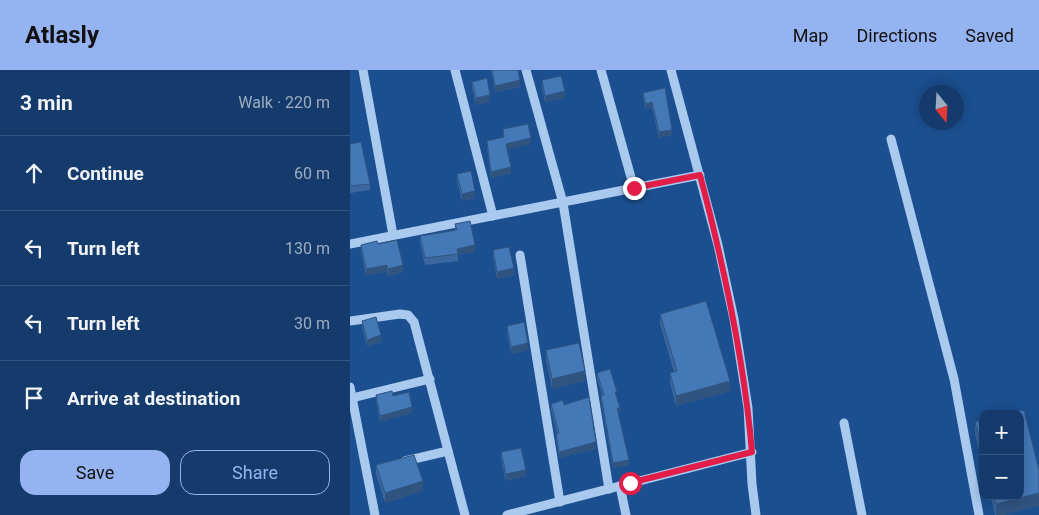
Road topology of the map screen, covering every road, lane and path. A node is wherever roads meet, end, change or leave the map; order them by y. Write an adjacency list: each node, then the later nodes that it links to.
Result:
1 (363, 70): 11 (street)
2 (455, 70): 10 (street)
3 (526, 70): 9 (street)
4 (601, 70): 8 (street)
5 (671, 70): 7 (street)
6 (891, 139): 32 (street)
7 (700, 175): 8 (street); 20 (street)
8 (634, 188): 9 (street)
9 (562, 203): 10 (street); 23 (street)
10 (493, 216): 11 (street)
11 (393, 236): 12 (street)
12 (350, 244)
13 (520, 255): 24 (street)
14 (350, 321): 15 (street)
15 (430, 379): 17 (street); 19 (street)
16 (350, 387): 17 (street)
17 (352, 398): 26 (street)
18 (844, 423): 31 (street)
19 (448, 451): 21 (street); 27 (street)
20 (752, 452): 22 (street); 30 (street)
21 (394, 463)
22 (620, 486): 23 (street); 29 (street)
23 (609, 489): 24 (street)
24 (560, 502): 25 (street)
25 (528, 513): 28 (street)
26 (375, 515)
27 (465, 515)
28 (507, 515)
29 (626, 515)
30 (756, 515)
31 (862, 515)
32 (978, 515)

